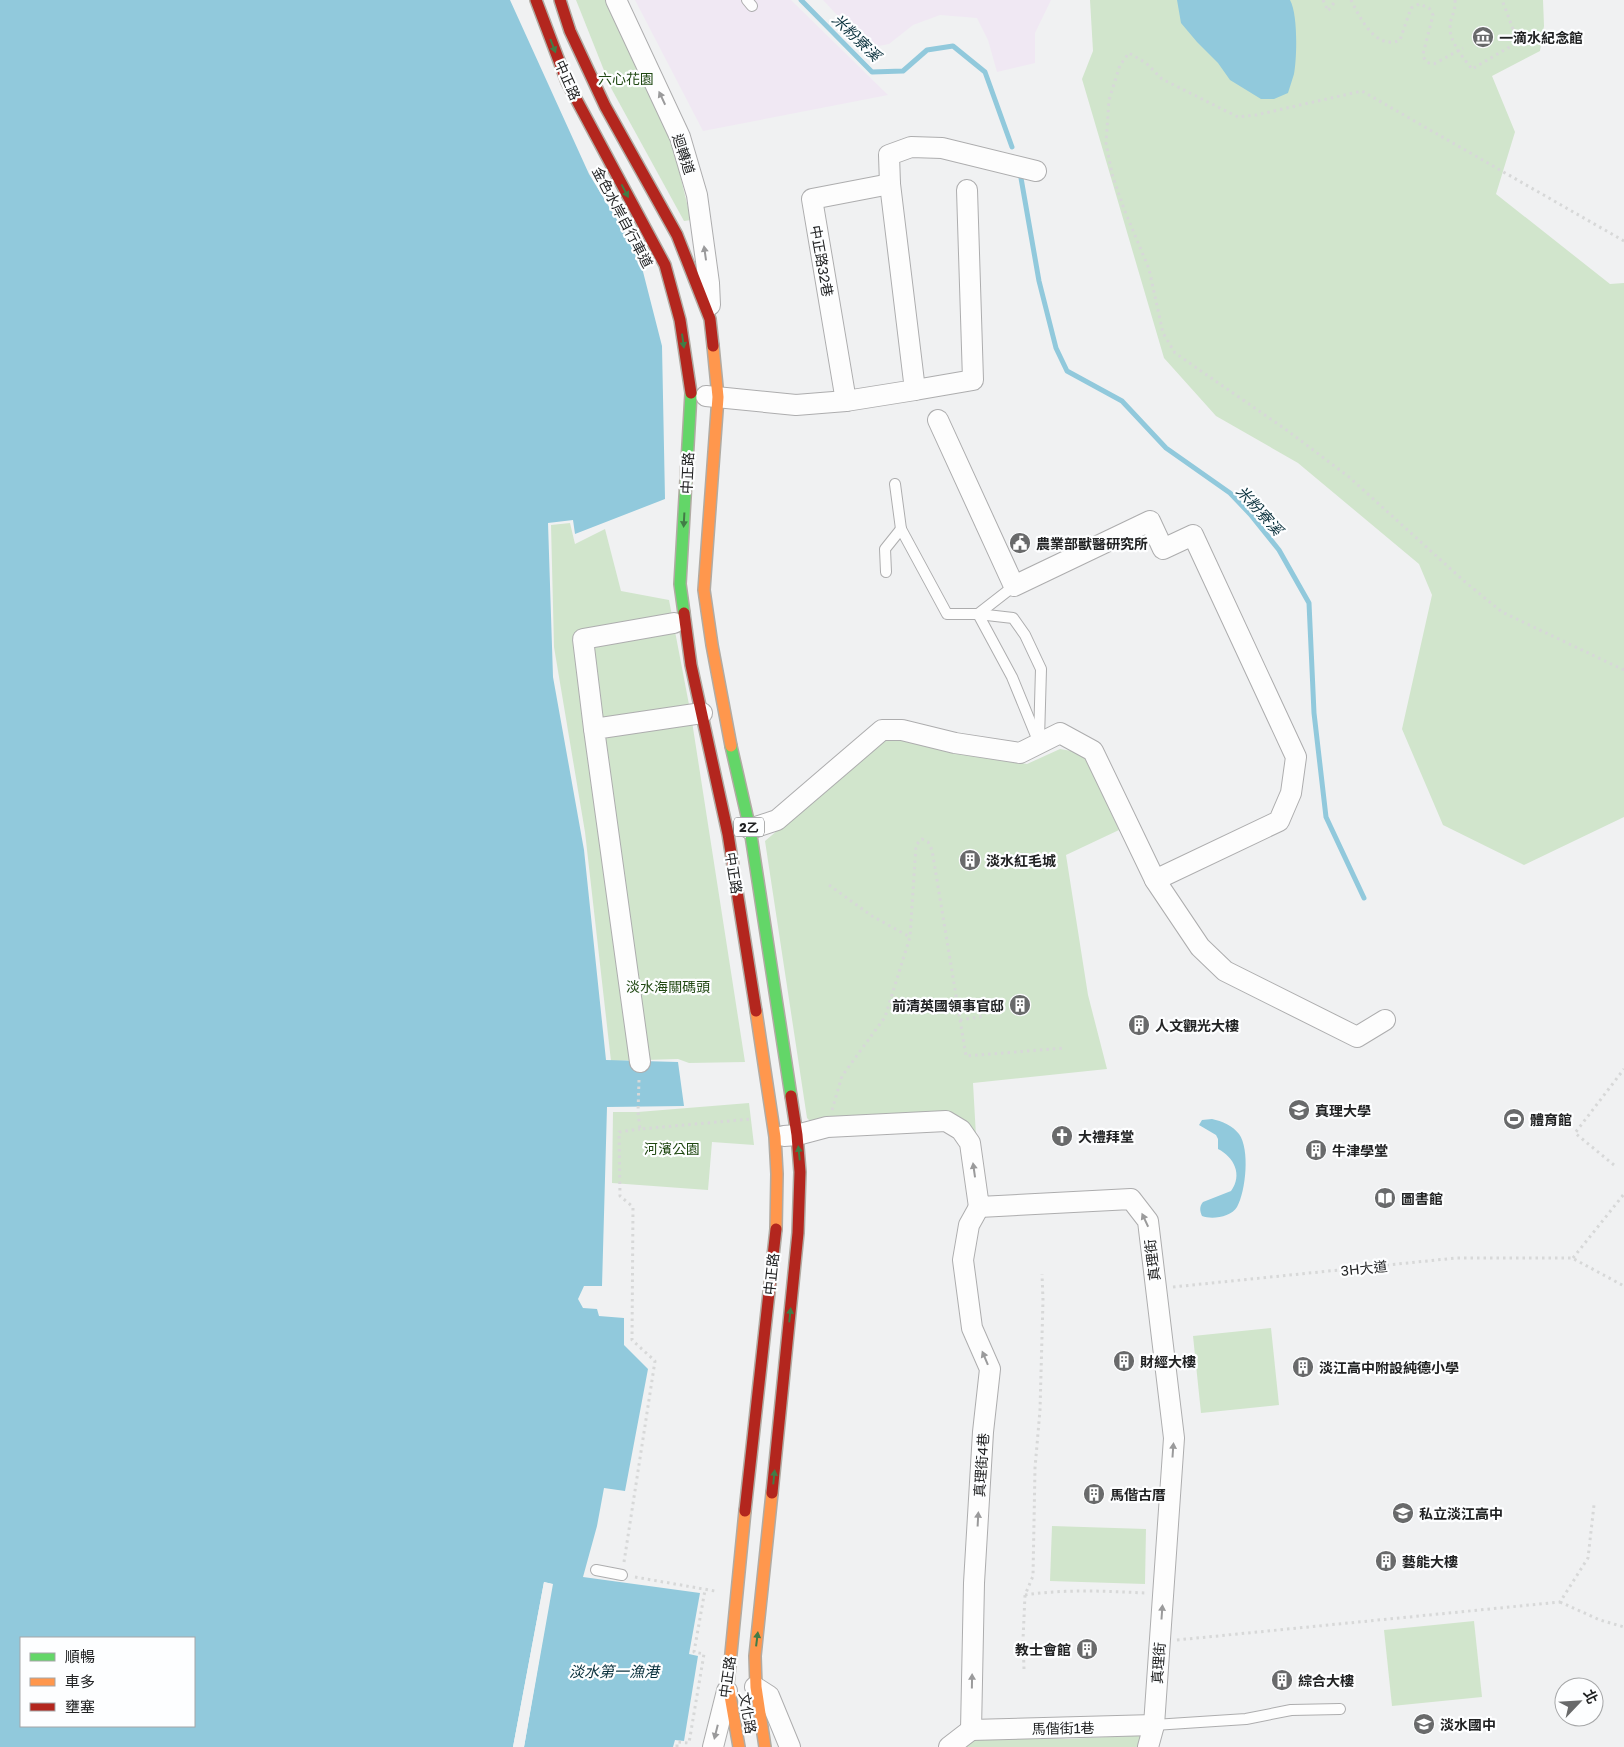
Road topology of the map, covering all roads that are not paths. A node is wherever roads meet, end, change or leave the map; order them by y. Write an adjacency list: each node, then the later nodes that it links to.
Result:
1 (536, 0): 9 (main road, 中正路 / 2乙, one-way to 9)
2 (560, 0): 7 (main road, 中正路 / 2乙)
3 (616, 0): 7 (street, 迴轉道, one-way to 3)
4 (1036, 171): 5 (street)
5 (890, 184): 8 (street); 11 (street, 中正路32巷)
6 (967, 190): 8 (street)
7 (710, 319): 10 (main road, 中正路 / 2乙)
8 (915, 390): 11 (street)
9 (691, 395): 10 (street); 19 (main road, 中正路 / 2乙, one-way to 19)
10 (718, 397): 11 (street); 22 (main road, 中正路 / 2乙)
11 (846, 401)
12 (938, 420): 16 (street)
13 (895, 484): 14 (lane)
14 (901, 529): 15 (lane); 17 (lane)
15 (886, 572)
16 (1014, 586): 17 (lane); 23 (street)
17 (978, 614): 21 (lane); 21 (lane)
18 (674, 623): 20 (street)
19 (702, 713): 20 (street); 27 (main road, 中正路 / 2乙)
20 (594, 728): 25 (street)
21 (1039, 743): 22 (street); 23 (street)
22 (750, 829): 26 (main road, 中正路 / 2乙)
23 (1155, 880): 24 (street)
24 (1385, 1020)
25 (640, 1062)
26 (797, 1135): 27 (street); 28 (street, one-way to 26); 34 (main road, 中正路 / 2乙, one-way to 26)
27 (775, 1137): 32 (main road, 中正路 / 2乙)
28 (979, 1207): 36 (street, 真理街, one-way to 28); 37 (street, 真理街4巷, one-way to 28)
29 (596, 1570): 30 (lane)
30 (622, 1575)
31 (723, 1593): 32 (lane)
32 (737, 1596): 33 (main road, 中正路 / 2乙)
33 (728, 1684): 34 (street); 38 (street, 中正路, one-way to 38); 39 (main road, 文化路 / 2乙)
34 (756, 1687): 40 (main road, 文化路 / 2乙); 41 (street)
35 (1340, 1709): 36 (lane)
36 (1154, 1725): 37 (street, 馬偕街1巷); 43 (street, 真理街)
37 (971, 1730): 42 (street)
38 (712, 1747)
39 (739, 1747)
40 (765, 1747)
41 (790, 1747)
42 (949, 1747)
43 (1148, 1747)

